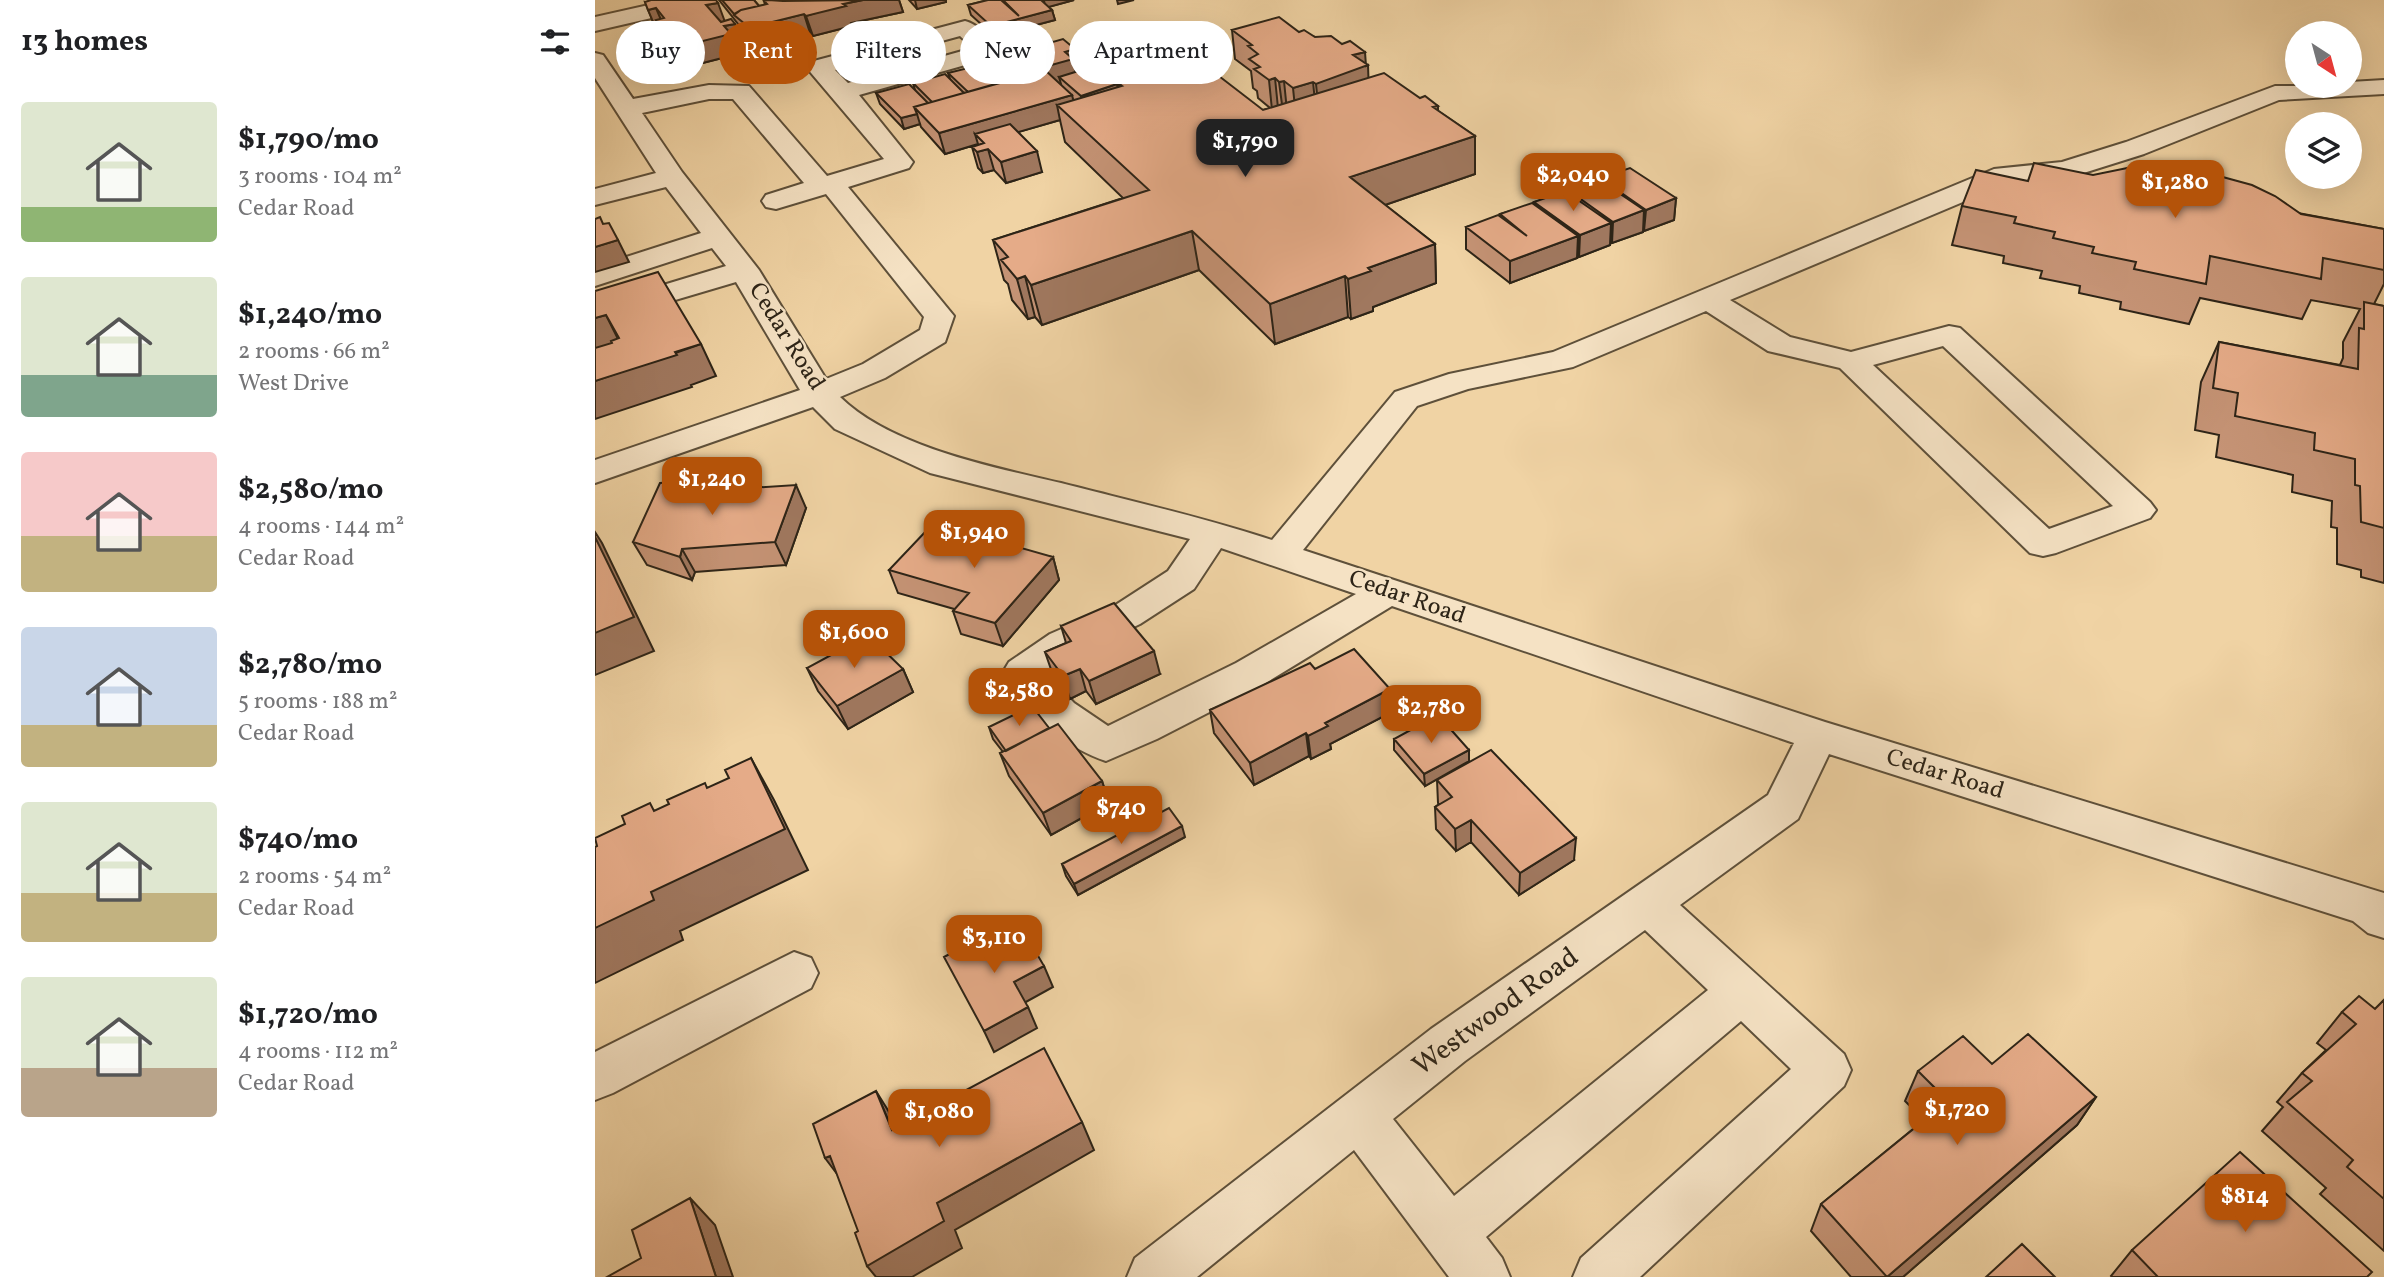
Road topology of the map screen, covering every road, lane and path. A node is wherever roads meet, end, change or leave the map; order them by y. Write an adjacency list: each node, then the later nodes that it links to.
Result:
1 (700, 0): 2 (street)
2 (595, 24)
3 (595, 60): 6 (street, Cedar Road)
4 (2384, 87): 7 (street)
5 (843, 92): 5 (street); 9 (street)
6 (627, 108): 8 (street, Cedar Road); 9 (street)
7 (2003, 174): 10 (street); 16 (street)
8 (672, 177): 11 (street); 13 (street, Cedar Road)
9 (826, 185): 12 (street); 19 (street)
10 (2090, 188)
11 (595, 197)
12 (776, 201)
13 (718, 237): 14 (street, Cedar Road); 15 (street)
14 (744, 270): 17 (street); 19 (street, Cedar Road)
15 (595, 277)
16 (1707, 299): 18 (street); 22 (street)
17 (638, 302)
18 (1851, 360): 18 (street)
19 (819, 394): 20 (street); 21 (street, Cedar Road)
20 (595, 471)
21 (1213, 533): 22 (street, Cedar Road); 23 (street)
22 (1279, 555): 23 (street, Cedar Road)
23 (1388, 591): 24 (street, Cedar Road)
24 (1818, 735): 25 (street, Westwood Road); 26 (street, Cedar Road)
25 (1647, 903): 28 (street); 30 (street, Westwood Road)
26 (2379, 906)
27 (794, 973): 29 (street)
28 (1742, 991): 31 (street); 34 (street)
29 (595, 1076)
30 (1359, 1116): 31 (street); 32 (street, Westwood Road)
31 (1449, 1234): 33 (street)
32 (1154, 1277)
33 (1483, 1277)
34 (1600, 1277)

